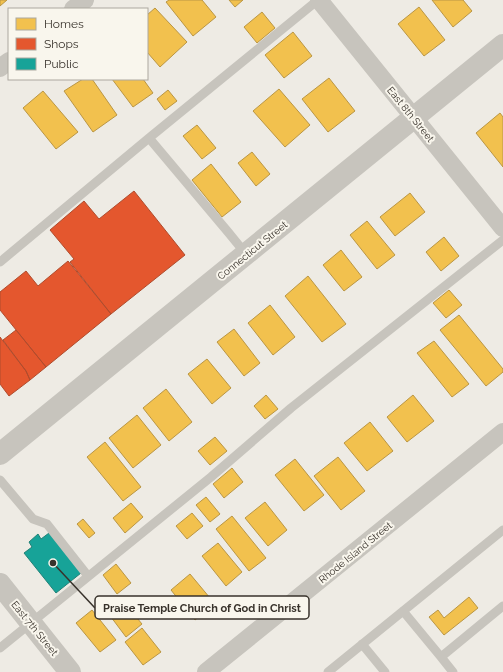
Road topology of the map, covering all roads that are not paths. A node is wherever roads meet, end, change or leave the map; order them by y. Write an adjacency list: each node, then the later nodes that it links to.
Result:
1 (85, 0): 3 (street)
2 (318, 0): 7 (street, East 8th Street); 8 (lane)
3 (75, 8)
4 (503, 46): 7 (street, Connecticut Street)
5 (8, 62): 6 (street)
6 (0, 68)
7 (414, 118): 9 (street, East 8th Street); 11 (street, Connecticut Street)
8 (149, 138): 11 (lane); 12 (lane)
9 (503, 228)
10 (503, 240): 17 (lane)
11 (246, 254): 14 (street, Connecticut Street)
12 (0, 262)
13 (503, 432): 26 (street, Rhode Island Street)
14 (0, 454)
15 (0, 480): 17 (lane)
16 (503, 530): 20 (lane)
17 (88, 576): 21 (lane)
18 (0, 584): 21 (street, East 7th Street)
19 (503, 606): 24 (lane)
20 (403, 611): 22 (lane); 24 (lane)
21 (31, 623): 23 (lane); 25 (street, East 7th Street)
22 (362, 644): 27 (lane); 28 (lane)
23 (0, 648)
24 (441, 657): 29 (lane)
25 (70, 672)
26 (206, 672)
27 (328, 672)
28 (385, 672)
29 (453, 672)

